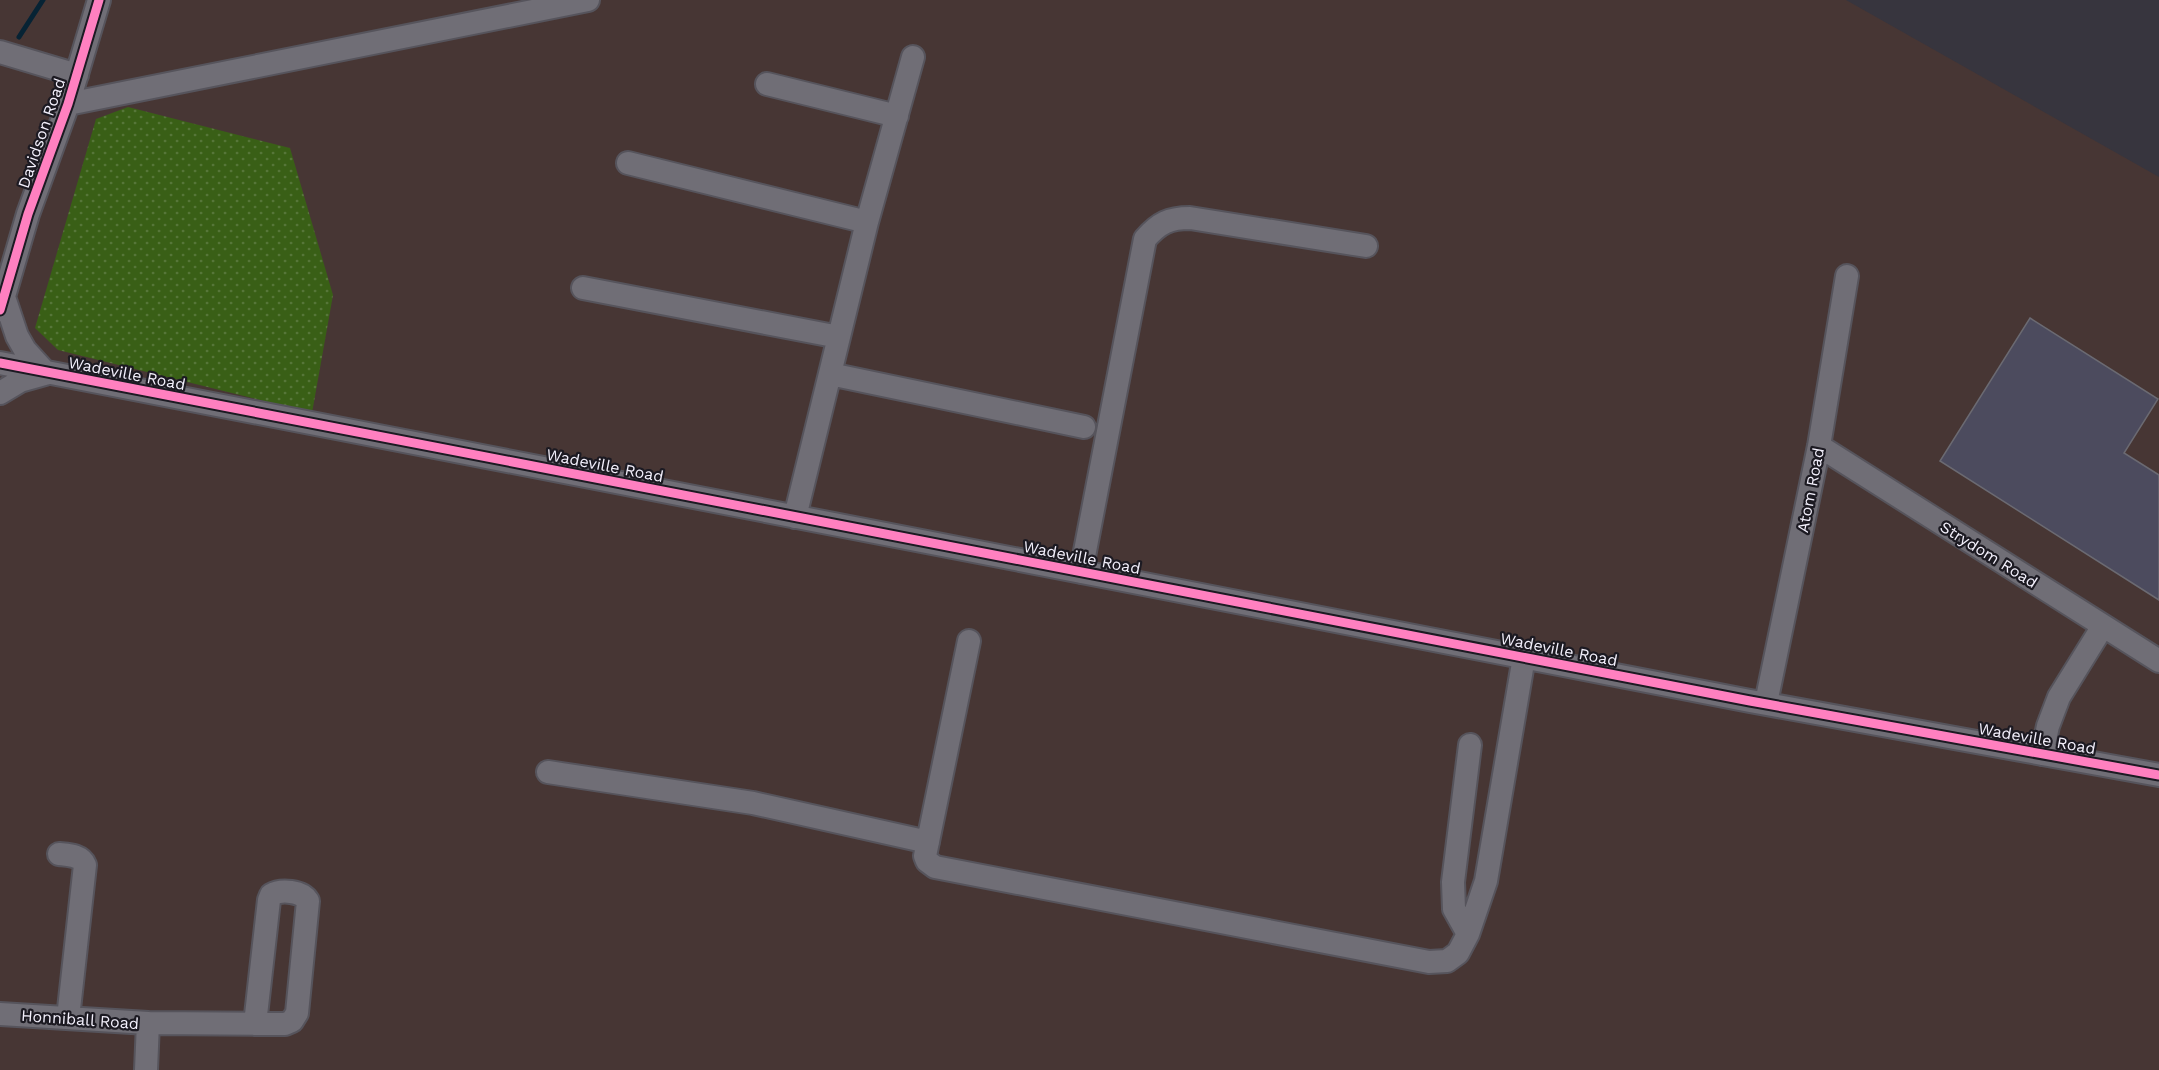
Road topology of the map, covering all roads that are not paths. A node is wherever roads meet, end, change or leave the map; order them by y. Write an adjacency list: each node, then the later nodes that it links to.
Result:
1 (99, 0): 5 (street, Davidson Road)
2 (588, 0): 7 (street)
3 (0, 52): 5 (street)
4 (913, 57): 8 (street)
5 (77, 75): 7 (street, Davidson Road)
6 (767, 84): 8 (street)
7 (68, 104): 14 (street, Davidson Road)
8 (897, 116): 10 (street)
9 (628, 163): 10 (street)
10 (867, 222): 15 (street)
11 (1366, 246): 23 (street)
12 (1846, 276): 21 (street, Atom Road)
13 (583, 288): 15 (street)
14 (2, 304): 17 (street)
15 (839, 336): 18 (street)
16 (0, 363): 17 (street, Wadeville Road)
17 (47, 373): 19 (street); 22 (street, Wadeville Road)
18 (830, 374): 20 (street); 22 (street)
19 (0, 393)
20 (1084, 427)
21 (1819, 446): 24 (street, Strydom Road); 28 (street, Atom Road)
22 (795, 517): 23 (street, Wadeville Road)
23 (1081, 572): 26 (street, Wadeville Road)
24 (2103, 626): 27 (street, Strydom Road); 30 (street)
25 (969, 641): 33 (street)
26 (1524, 657): 28 (street, Wadeville Road); 35 (street)
27 (2159, 661)
28 (1766, 703): 30 (street, Wadeville Road)
29 (1470, 745): 35 (street)
30 (2042, 754): 32 (street, Wadeville Road)
31 (548, 772): 33 (street)
32 (2159, 775)
33 (928, 842): 35 (street)
34 (59, 854): 37 (street)
35 (1468, 934)
36 (0, 1014): 37 (street, Honniball Road)
37 (68, 1018): 38 (street, Honniball Road)
38 (148, 1023): 39 (street); 40 (street, Honniball Road)
39 (255, 1024): 39 (street)
40 (146, 1070)

